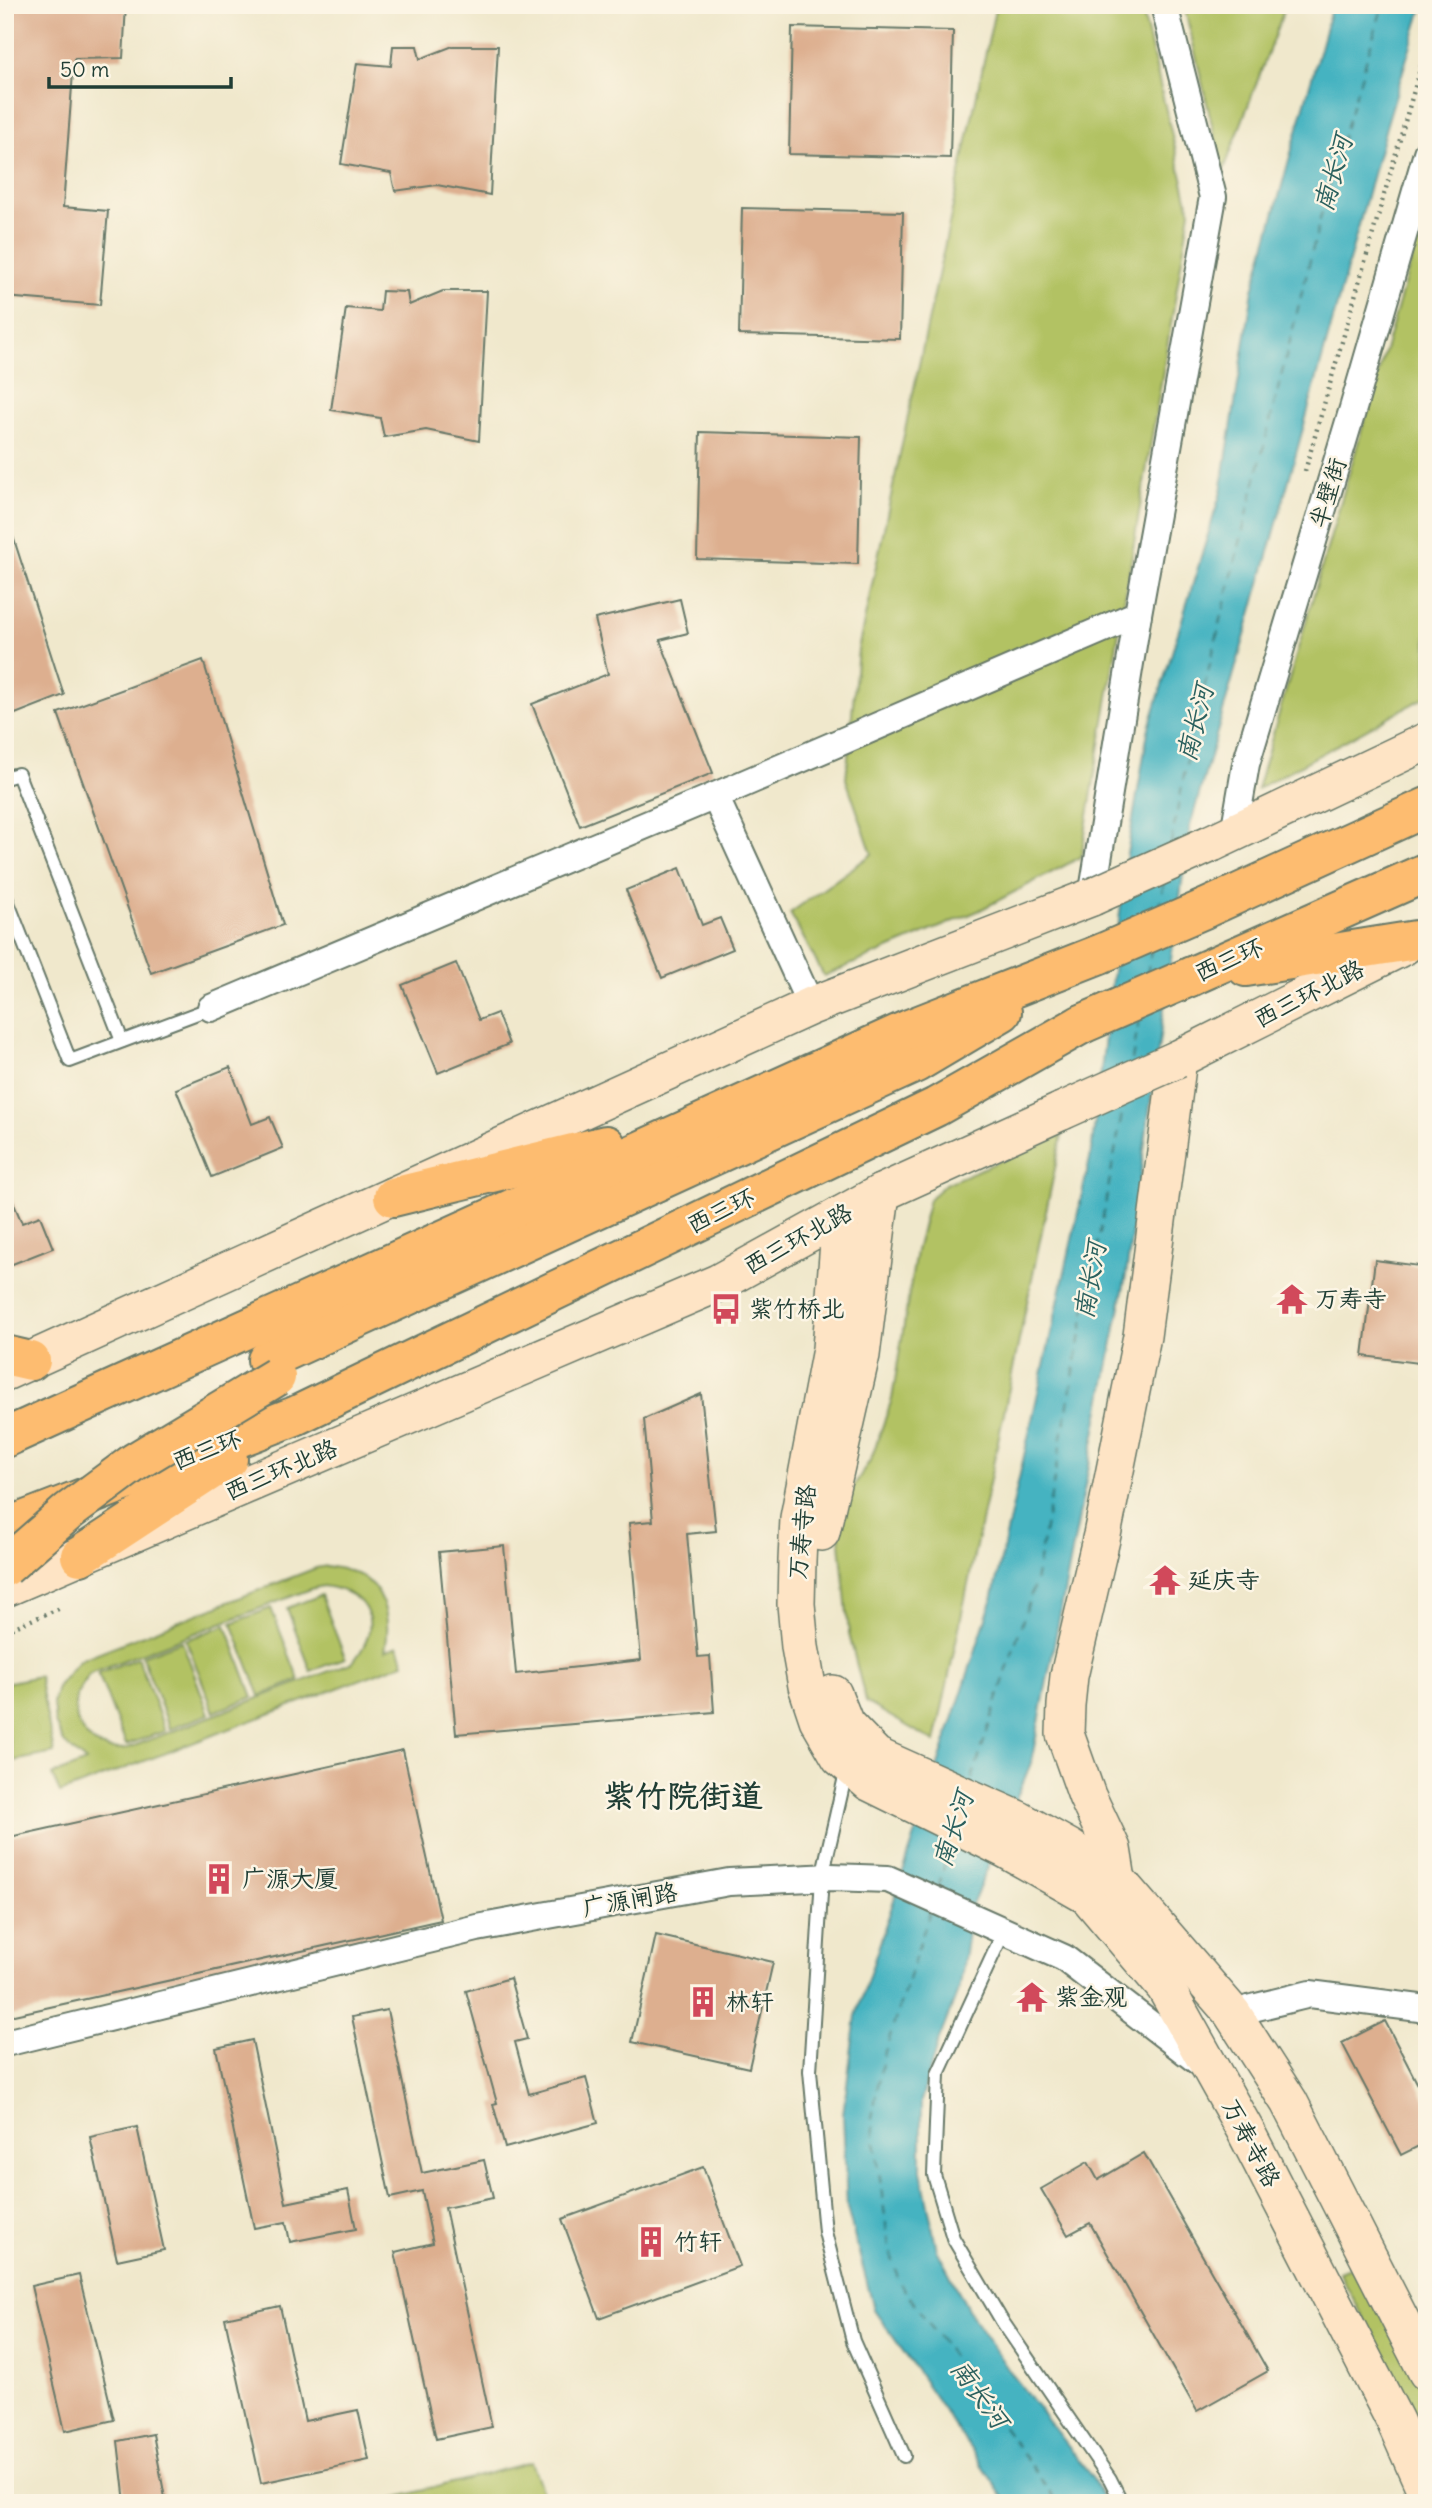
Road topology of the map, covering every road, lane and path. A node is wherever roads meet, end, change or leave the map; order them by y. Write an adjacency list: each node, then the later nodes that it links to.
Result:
1 (1164, 5): 3 (street)
2 (1427, 153): 8 (street, 半壁街)
3 (1139, 614): 6 (street); 11 (street)
4 (1427, 741): 8 (street)
5 (5, 778): 18 (lane)
6 (715, 796): 15 (street); 16 (street)
7 (1427, 807): 13 (highway, bridge)
8 (1223, 838): 11 (street, bridge)
9 (1427, 872): 14 (highway, 西三环)
10 (5, 895): 18 (lane)
11 (1092, 897): 15 (street)
12 (1422, 938): 14 (highway); 19 (street, 西三环北路)
13 (1100, 954): 20 (highway); 25 (highway)
14 (1192, 976): 17 (highway, 西三环, bridge)
15 (811, 1006): 22 (street)
16 (211, 1008): 18 (lane)
17 (1082, 1024): 25 (highway); 26 (highway, 西三环)
18 (122, 1041)
19 (1178, 1059): 21 (street, 西三环北路, bridge); 39 (street)
20 (697, 1123): 22 (highway); 27 (highway)
21 (881, 1193): 23 (street, 西三环北路); 36 (street, 万寿寺路)
22 (393, 1197): 24 (street)
23 (841, 1215): 30 (street, 西三环北路); 35 (street, 万寿寺路)
24 (14, 1363)
25 (272, 1368): 29 (highway); 31 (highway, bridge)
26 (295, 1416): 28 (highway, 西三环); 30 (highway)
27 (5, 1438)
28 (5, 1528)
29 (5, 1539)
30 (80, 1556): 32 (street, 西三环北路)
31 (5, 1567)
32 (5, 1588)
33 (63, 1608): 34 (path)
34 (5, 1631)
35 (848, 1764): 36 (street, 万寿寺路); 38 (lane)
36 (915, 1790): 37 (street)
37 (1013, 1835): 39 (street, 万寿寺路); 44 (street, 万寿寺路)
38 (821, 1877): 40 (street, 广源闸路); 43 (street, 广源闸路); 46 (lane)
39 (1117, 1880): 42 (street, 万寿寺路)
40 (1003, 1931): 44 (street, 广源闸路); 48 (lane)
41 (1427, 2009): 42 (street)
42 (1231, 2013): 45 (street, 万寿寺路)
43 (5, 2043)
44 (1213, 2073): 47 (street, 万寿寺路)
45 (1427, 2372)
46 (904, 2456)
47 (1427, 2493)
48 (1122, 2503)

